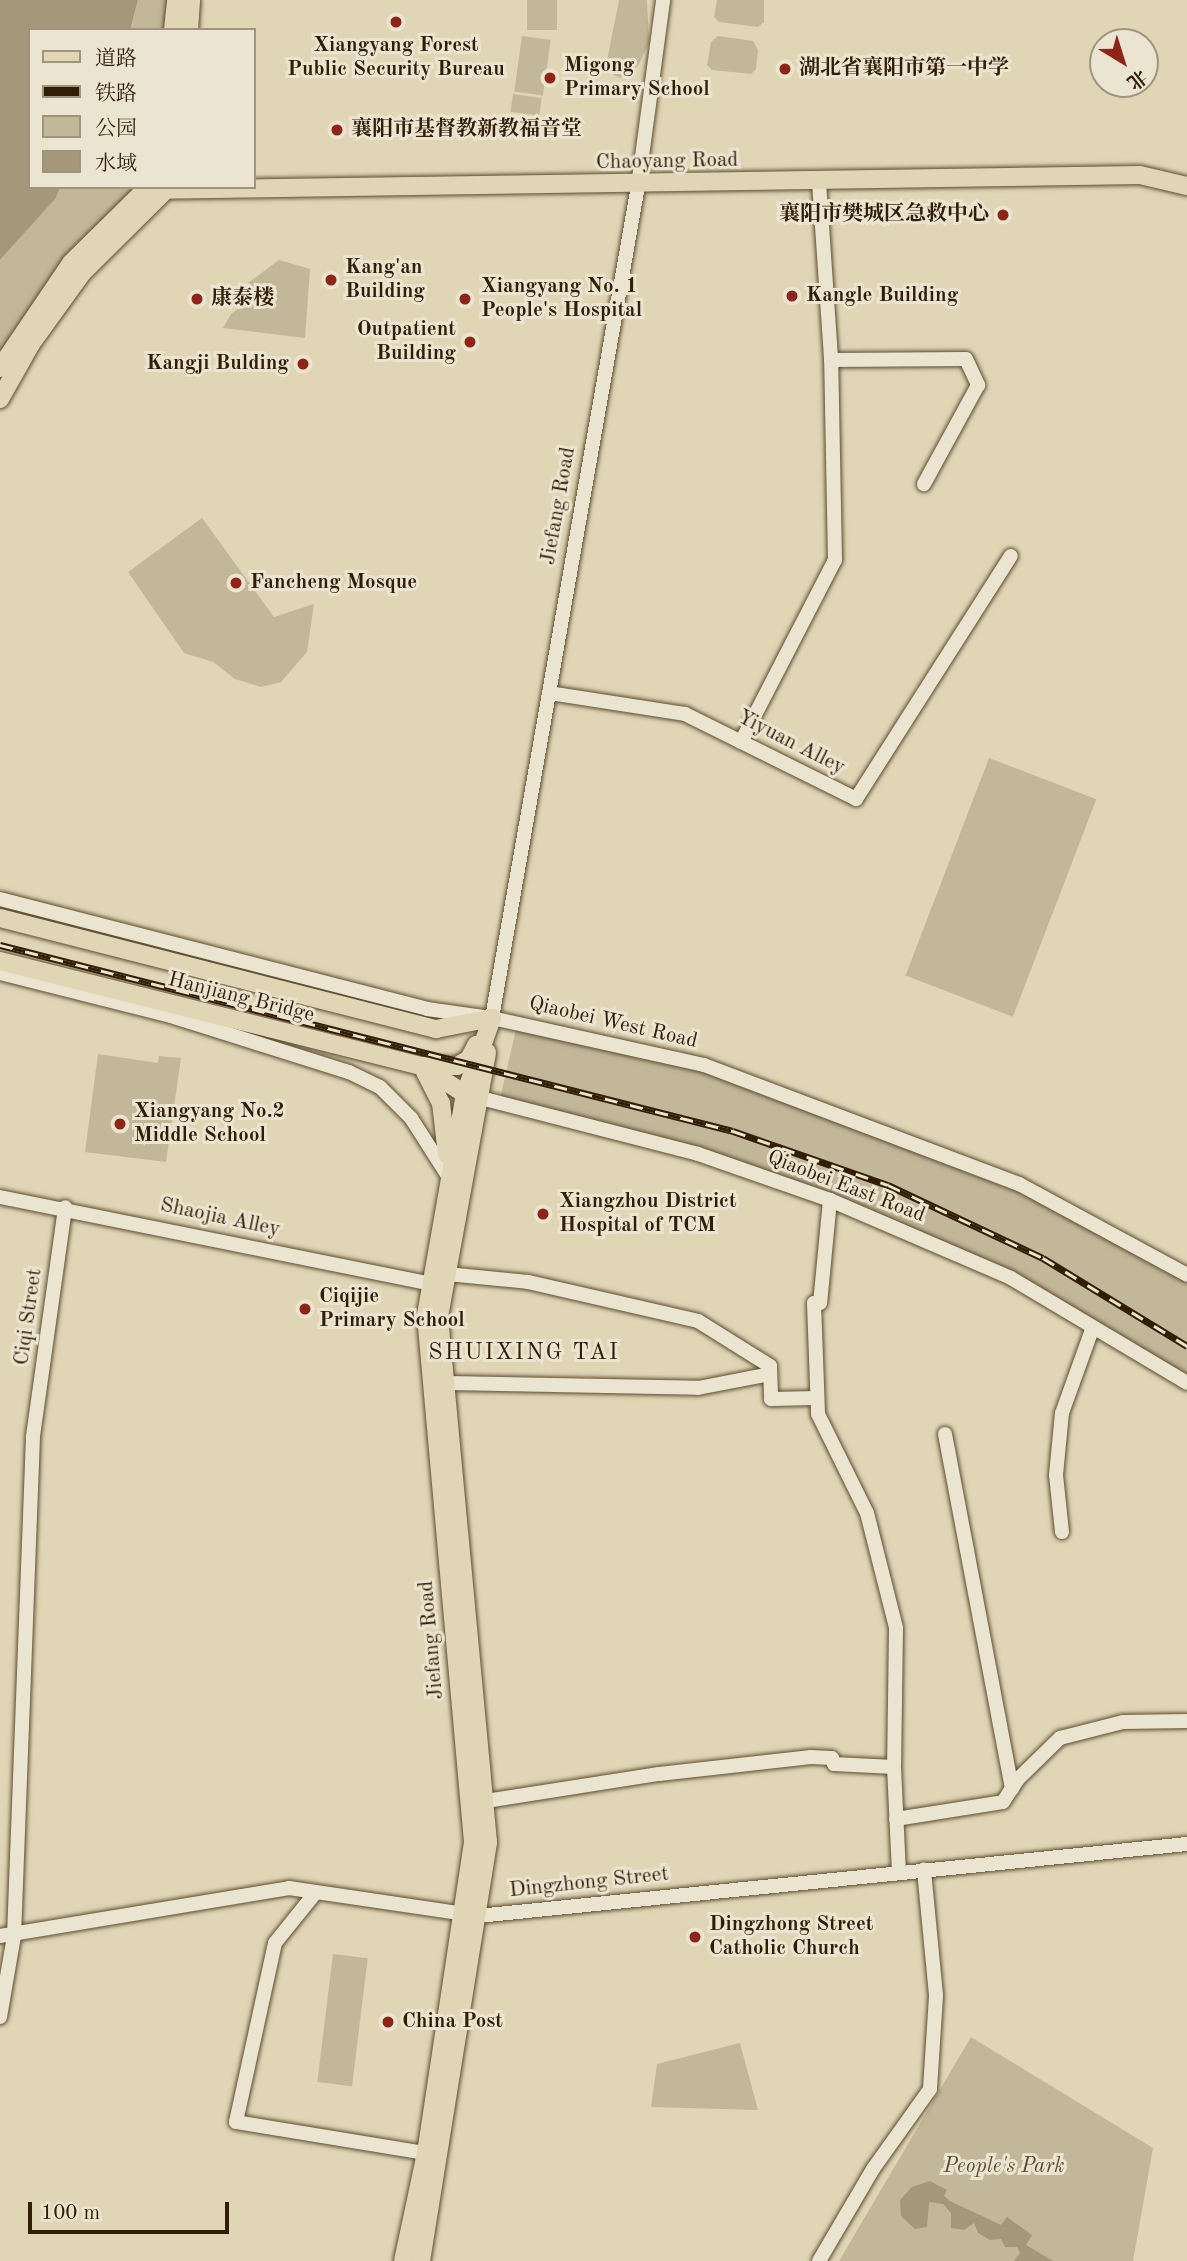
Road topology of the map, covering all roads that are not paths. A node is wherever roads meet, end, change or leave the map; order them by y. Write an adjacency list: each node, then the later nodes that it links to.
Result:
1 (176, 0): 4 (main road)
2 (191, 0): 5 (main road)
3 (663, 0): 7 (street, Jiefang Road)
4 (173, 28)
5 (189, 28)
6 (819, 182): 7 (main road, Chaoyang Road); 8 (main road, Chaoyang Road); 12 (street)
7 (638, 186): 9 (main road, Chaoyang Road); 17 (street, Jiefang Road)
8 (1187, 186)
9 (256, 188)
10 (147, 189): 11 (main road, Chaoyang Road); 13 (main road)
11 (169, 189): 14 (main road)
12 (831, 360): 15 (street); 18 (street)
13 (0, 369)
14 (0, 399)
15 (924, 484)
16 (1011, 556): 18 (street, Yiyuan Alley)
17 (549, 693): 18 (street, Yiyuan Alley); 23 (street, Jiefang Road)
18 (741, 742)
19 (0, 899): 23 (street, Qiaobei West Road)
20 (0, 918): 23 (main road, Hanjiang Bridge)
21 (0, 961): 24 (main road, Hanjiang Bridge)
22 (0, 973): 26 (street)
23 (492, 1018): 24 (main road); 25 (main road, Jiefang Road); 31 (street, Qiaobei West Road)
24 (421, 1066): 25 (main road, Hanjiang Bridge); 26 (main road)
25 (473, 1096): 26 (main road, Jiefang Road); 28 (street, Qiaobei East Road); 30 (main road, Jiefang Road)
26 (450, 1179): 32 (main road, Jiefang Road)
27 (0, 1196): 29 (street, Shaojia Alley)
28 (830, 1200): 33 (street, Qiaobei East Road); 37 (street)
29 (65, 1207): 32 (street, Shaojia Alley); 53 (street, Ciqi Street)
30 (447, 1274): 34 (street); 35 (main road, Jiefang Road)
31 (1187, 1275)
32 (431, 1284): 52 (main road, Jiefang Road)
33 (1093, 1327): 36 (street, Qiaobei East Road); 39 (street)
34 (770, 1374): 35 (street); 37 (street)
35 (448, 1383): 43 (main road, Jiefang Road)
36 (1187, 1383)
37 (816, 1398): 41 (street)
38 (945, 1434): 42 (street)
39 (1062, 1532)
40 (1187, 1721): 42 (street)
41 (894, 1767): 43 (street); 44 (street)
42 (1012, 1789): 44 (street)
43 (486, 1801): 52 (main road, Jiefang Road)
44 (897, 1819): 50 (street)
45 (1187, 1838): 47 (street)
46 (1187, 1844): 47 (street, Dingzhong Street)
47 (1148, 1848): 48 (street); 49 (street, Dingzhong Street)
48 (1187, 1852)
49 (925, 1870): 50 (street, Dingzhong Street); 58 (street)
50 (899, 1872): 52 (street, Dingzhong Street)
51 (316, 1892): 52 (street, Dingzhong Street); 53 (street, Dingzhong Street); 55 (street)
52 (471, 1915): 55 (main road, Jiefang Road); 57 (main road, Jiefang Road)
53 (7, 1936): 54 (street, Ciqi Street)
54 (0, 2017)
55 (426, 2153): 56 (main road, Jiefang Road)
56 (403, 2261)
57 (421, 2261)
58 (820, 2261)

